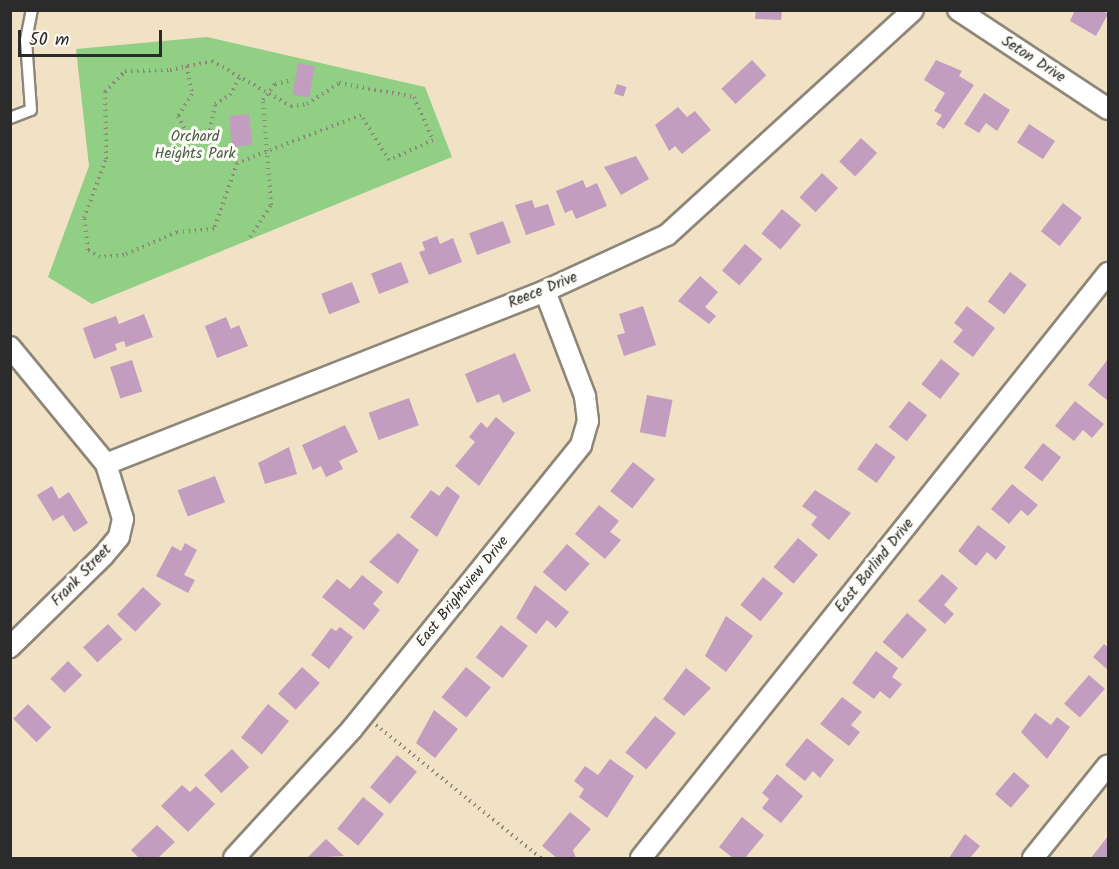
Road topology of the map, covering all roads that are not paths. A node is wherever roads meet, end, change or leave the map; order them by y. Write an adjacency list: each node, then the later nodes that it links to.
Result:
1 (32, 10): 5 (lane)
2 (913, 10): 7 (street, Reece Drive)
3 (958, 10): 4 (street, Seton Drive)
4 (1108, 109)
5 (10, 118)
6 (1108, 273): 13 (street, East Barlind Drive)
7 (545, 291): 9 (street, Reece Drive); 12 (street, East Brightview Drive)
8 (10, 347): 9 (street, Frank Street)
9 (106, 464): 10 (street, Frank Street)
10 (10, 647)
11 (1108, 765): 14 (street)
12 (234, 858)
13 (641, 858)
14 (1033, 858)

